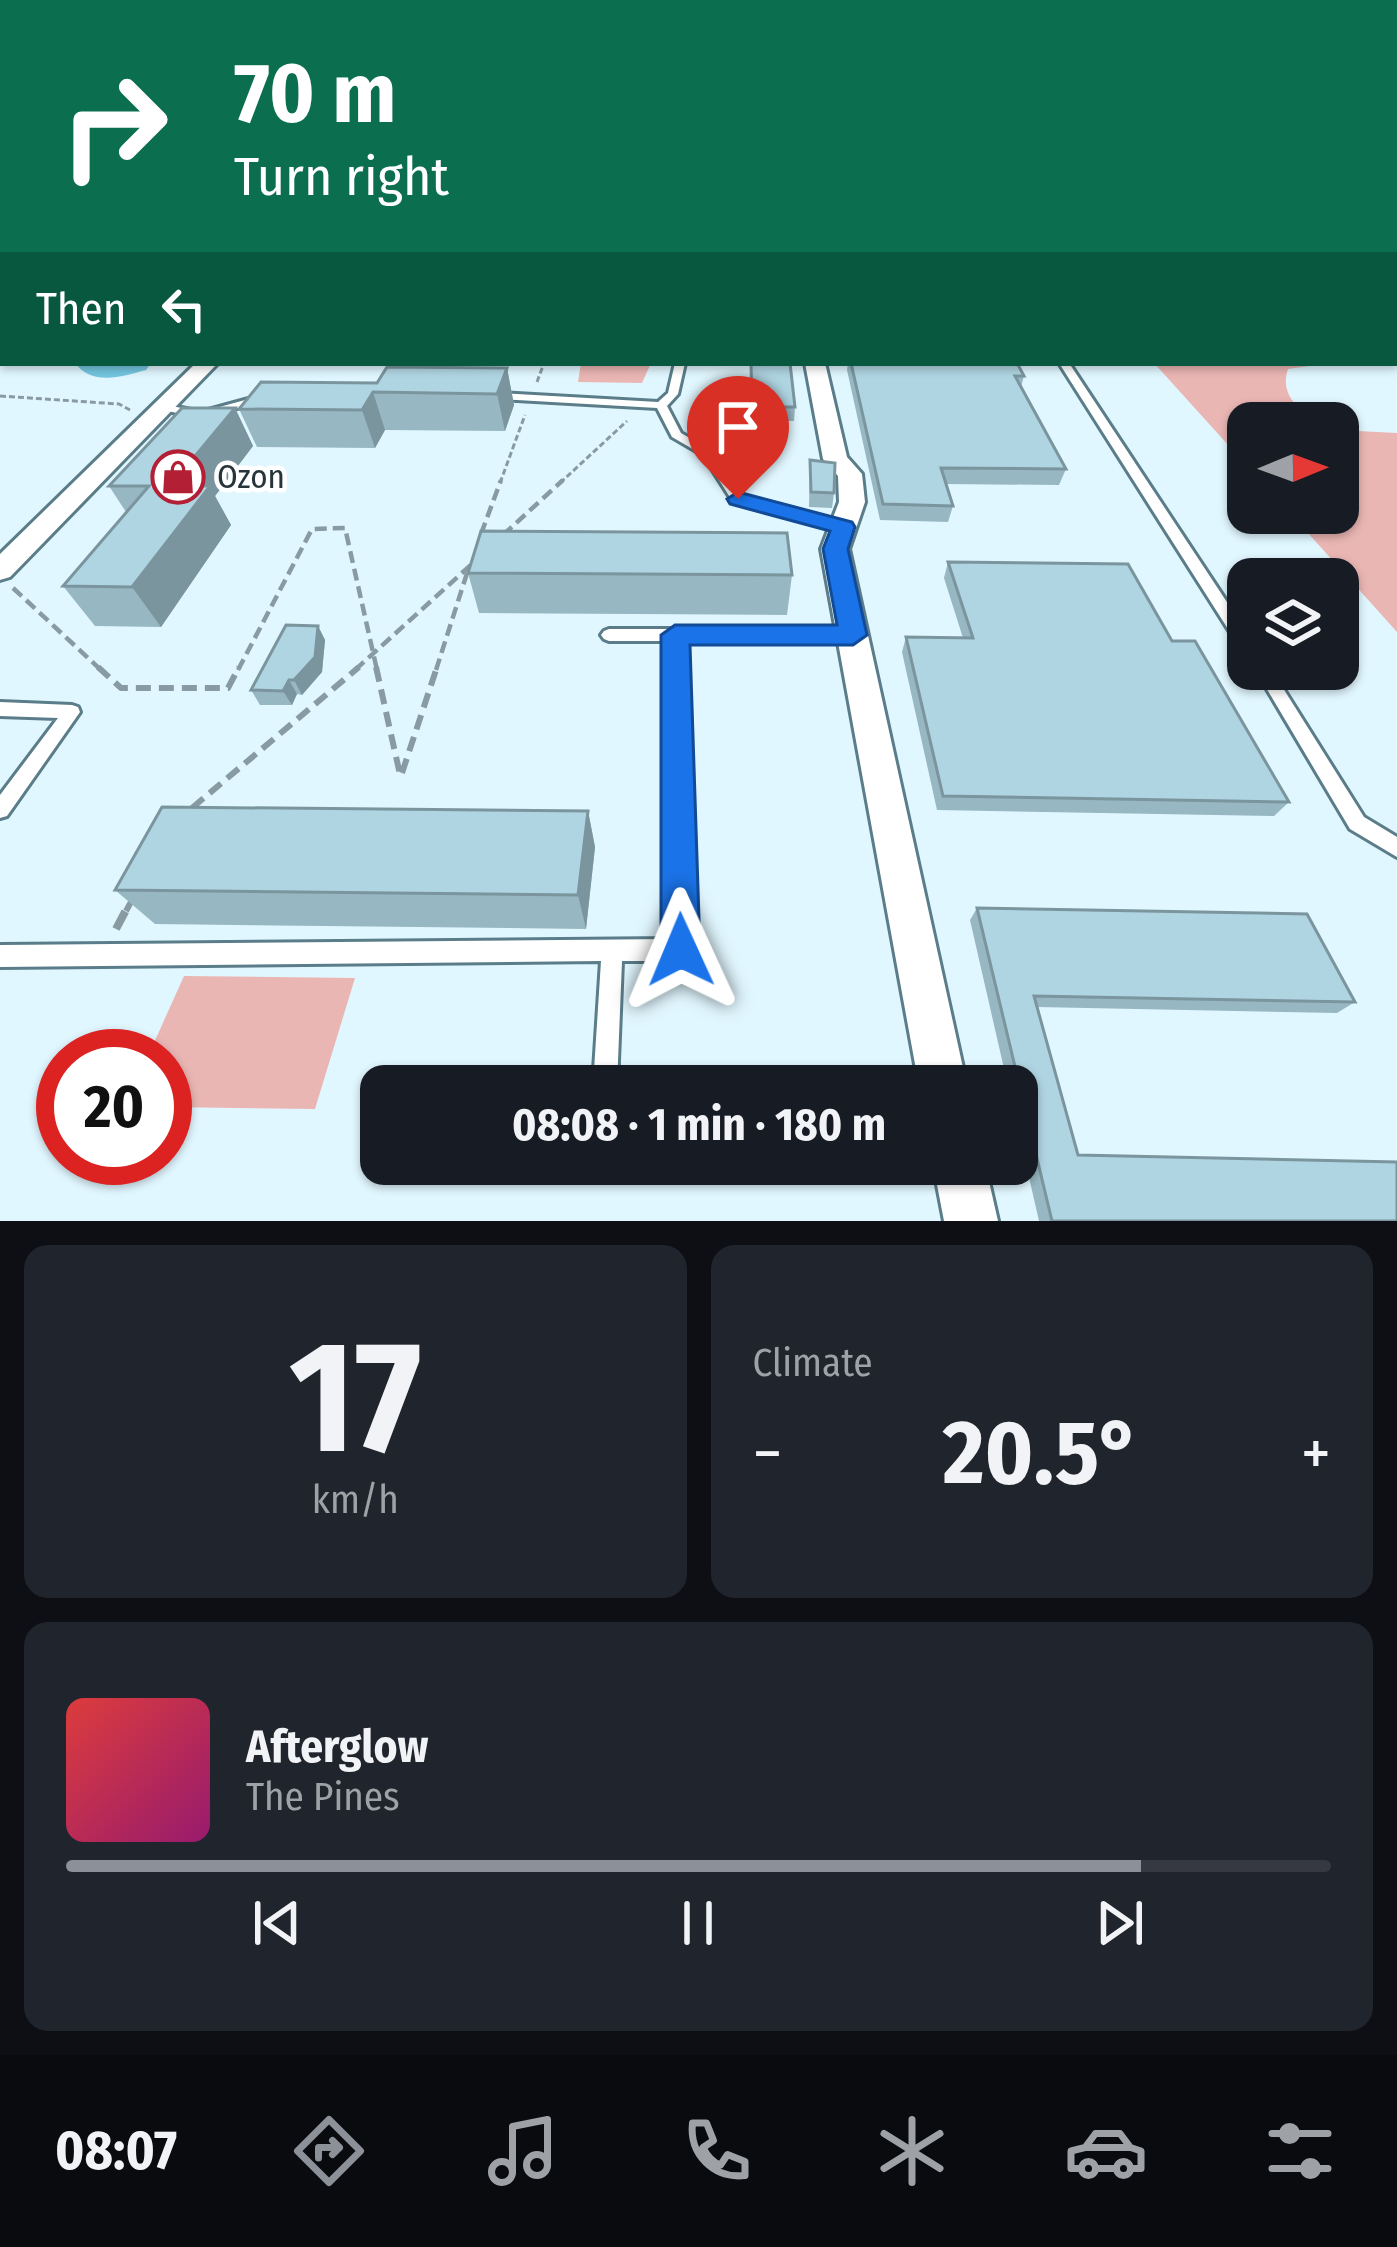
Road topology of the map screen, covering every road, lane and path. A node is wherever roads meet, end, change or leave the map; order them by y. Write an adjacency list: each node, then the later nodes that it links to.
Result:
1 (205, 366): 12 (street)
2 (543, 366): 9 (path)
3 (679, 366): 11 (lane)
4 (816, 366): 14 (street)
5 (1066, 366): 17 (lane)
6 (0, 396): 13 (path)
7 (269, 396): 12 (lane)
8 (485, 396): 9 (lane)
9 (533, 396): 10 (lane); 15 (path)
10 (645, 405): 11 (lane); 15 (path)
11 (661, 405): 14 (lane)
12 (162, 407): 13 (street)
13 (135, 437): 16 (street)
14 (843, 527): 20 (street)
15 (470, 566): 21 (path); 21 (path)
16 (0, 573): 21 (path)
17 (1227, 614)
18 (609, 635): 19 (lane)
19 (675, 635): 20 (lane); 28 (lane)
20 (853, 635): 32 (street)
21 (373, 655): 25 (path)
22 (1275, 690): 26 (lane)
23 (0, 709): 24 (lane)
24 (0, 810)
25 (177, 820)
26 (1397, 848)
27 (132, 899): 30 (path)
28 (612, 951): 30 (lane); 31 (lane)
29 (0, 956): 30 (lane)
30 (99, 958)
31 (606, 1065)
32 (940, 1065)
33 (963, 1185): 34 (street)
34 (970, 1221)

